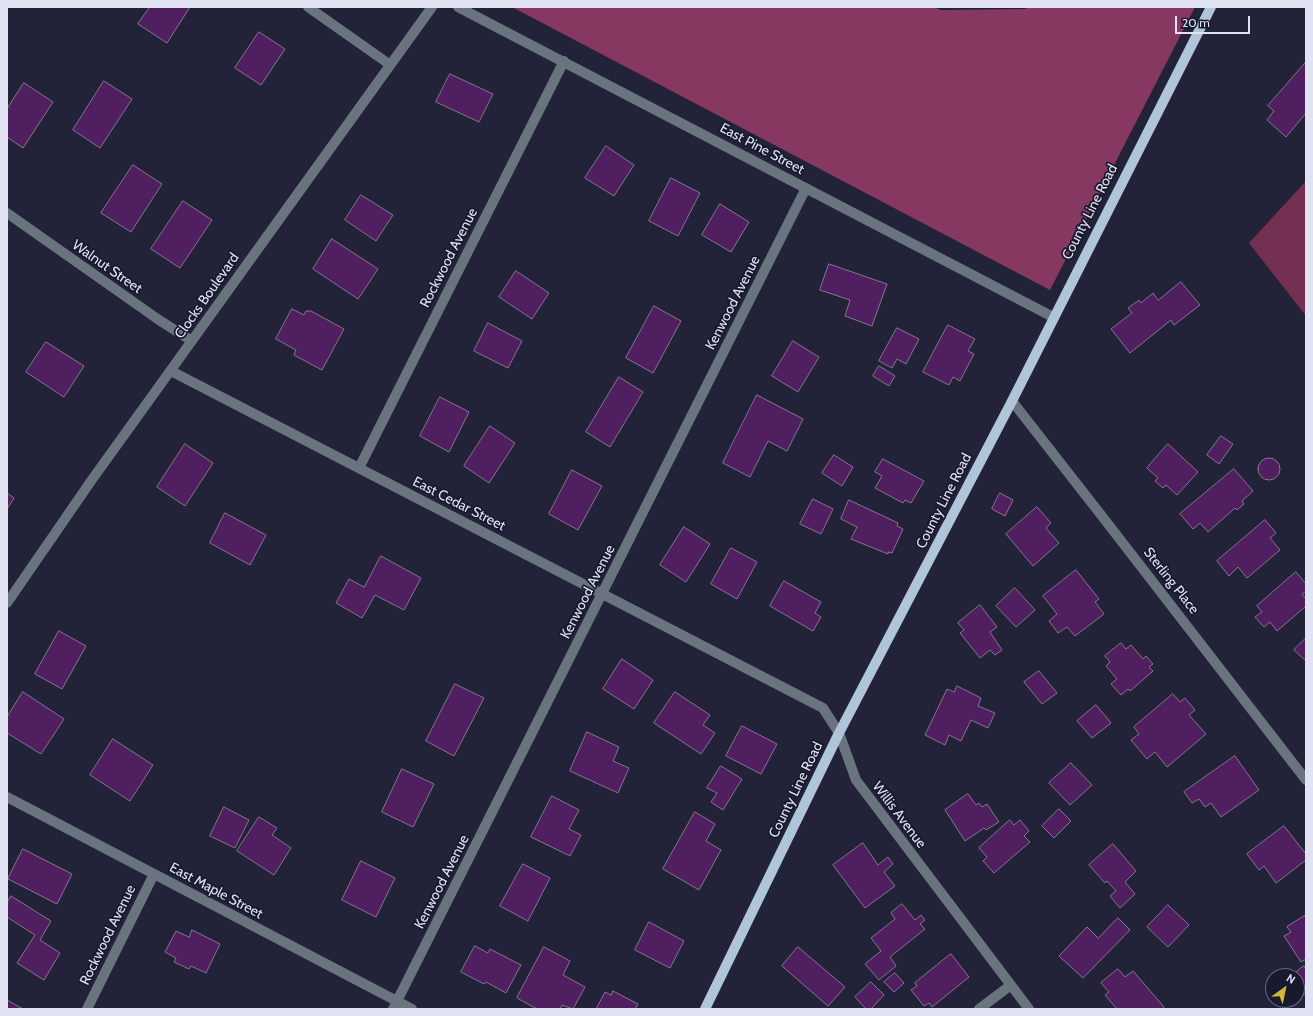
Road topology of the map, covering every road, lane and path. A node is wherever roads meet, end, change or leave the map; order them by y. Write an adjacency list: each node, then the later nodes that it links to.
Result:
1 (308, 7): 6 (street)
2 (432, 7): 6 (street, Clocks Boulevard)
3 (458, 7): 5 (street, East Pine Street)
4 (1210, 7): 9 (main road, County Line Road)
5 (564, 61): 7 (street, East Pine Street); 13 (street, Rockwood Avenue)
6 (389, 64): 10 (street, Clocks Boulevard)
7 (806, 188): 9 (street, East Pine Street); 14 (street, Kenwood Avenue)
8 (7, 213): 10 (street, Walnut Street)
9 (1053, 317): 12 (main road, County Line Road)
10 (192, 341): 11 (street, Clocks Boulevard)
11 (171, 371): 13 (street, East Cedar Street); 15 (street, Clocks Boulevard)
12 (1012, 401): 17 (main road, County Line Road); 18 (street, Sterling Place)
13 (359, 468): 14 (street, East Cedar Street)
14 (602, 594): 16 (street, East Cedar Street); 22 (street, Kenwood Avenue)
15 (7, 603)
16 (735, 662): 17 (street, Willis Avenue)
17 (839, 733): 21 (street, Willis Avenue); 25 (main road, County Line Road)
18 (1306, 780)
19 (7, 797): 20 (street, East Maple Street)
20 (154, 874): 22 (street, East Maple Street); 23 (street, Rockwood Avenue)
21 (1011, 985): 26 (street); 27 (street, Willis Avenue)
22 (395, 1005): 24 (street, East Maple Street)
23 (87, 1009)
24 (412, 1009)
25 (704, 1009)
26 (979, 1009)
27 (1029, 1009)

